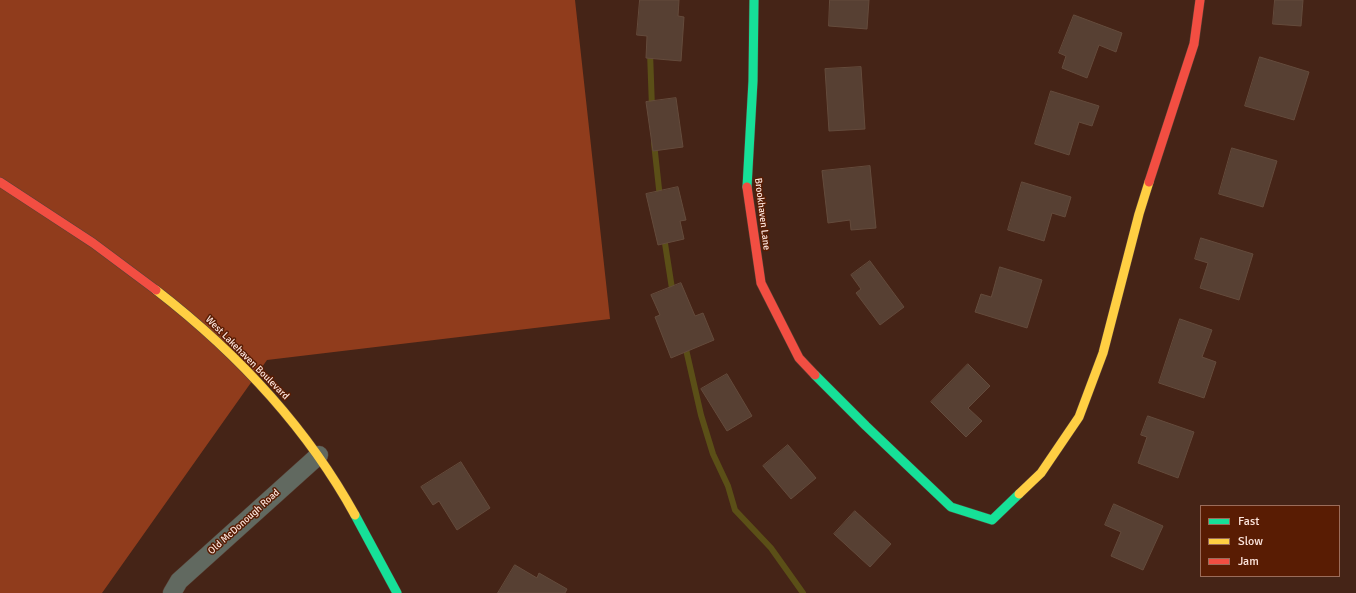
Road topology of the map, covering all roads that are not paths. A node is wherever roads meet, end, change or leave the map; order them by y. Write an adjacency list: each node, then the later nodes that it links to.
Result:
1 (754, 0): 2 (street, Brookhaven Lane)
2 (1200, 0)
3 (0, 182): 4 (street, West Lakehaven Boulevard)
4 (319, 455): 5 (street, Old McDonough Road); 6 (street, West Lakehaven Boulevard)
5 (172, 593)
6 (397, 593)

